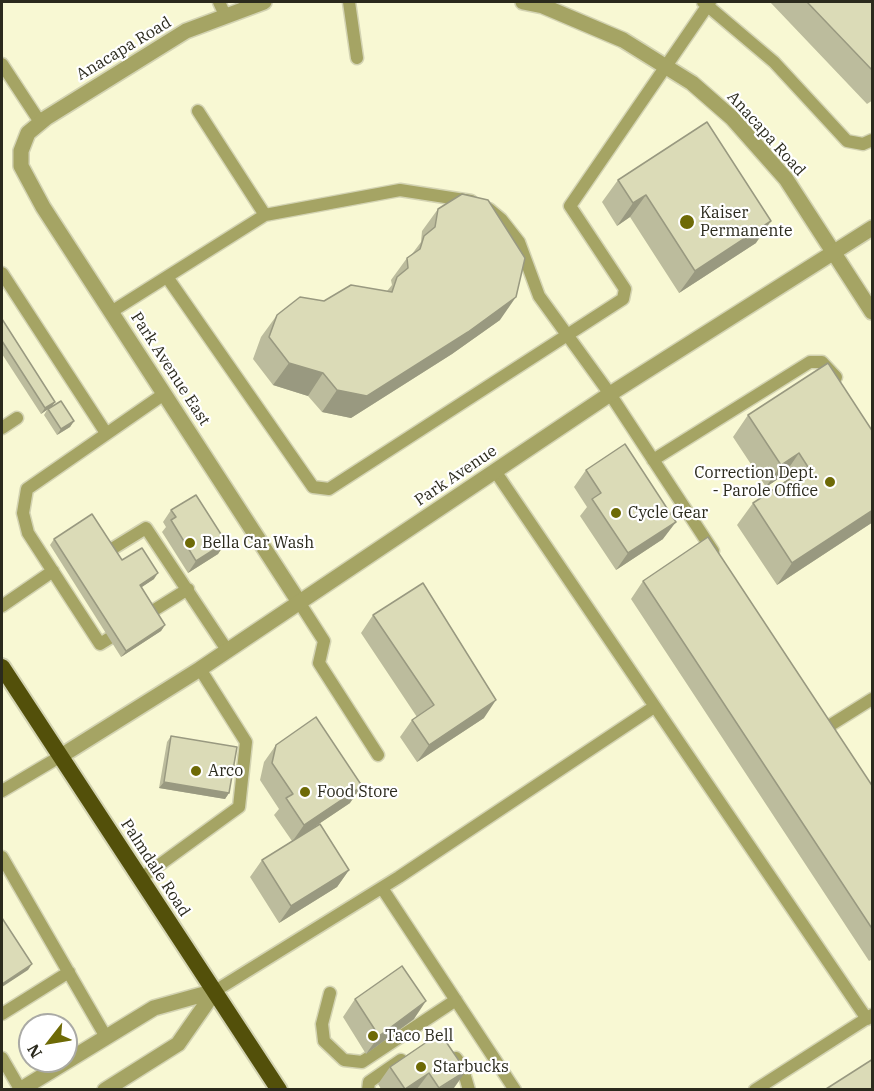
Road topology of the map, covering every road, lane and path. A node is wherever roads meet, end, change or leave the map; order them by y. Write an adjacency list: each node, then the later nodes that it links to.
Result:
1 (264, 2): 5 (street, Anacapa Road)
2 (349, 2): 6 (lane)
3 (523, 2): 8 (street, Anacapa Road)
4 (707, 2): 8 (lane); 11 (lane)
5 (222, 8): 10 (street, Anacapa Road)
6 (357, 58)
7 (2, 64): 10 (lane)
8 (667, 66): 15 (street, Anacapa Road); 20 (lane)
9 (198, 111): 13 (lane)
10 (40, 122): 12 (street, Anacapa Road)
11 (873, 140)
12 (21, 151): 18 (street, Park Avenue East)
13 (265, 215): 17 (lane); 20 (lane)
14 (873, 228): 15 (street, Park Avenue)
15 (834, 253): 19 (street, Anacapa Road); 23 (street, Park Avenue)
16 (2, 273): 26 (lane)
17 (167, 277): 18 (lane); 20 (lane)
18 (111, 312): 22 (street, Park Avenue East)
19 (873, 312)
20 (569, 335): 23 (lane)
21 (843, 388): 27 (lane)
22 (165, 394): 26 (lane); 33 (street, Park Avenue East)
23 (610, 394): 27 (lane); 28 (street, Park Avenue)
24 (17, 418): 25 (lane)
25 (2, 428)
26 (106, 433): 31 (lane)
27 (653, 460): 29 (lane)
28 (495, 471): 33 (street, Park Avenue); 39 (lane)
29 (718, 559)
30 (89, 563): 32 (lane)
31 (61, 576): 32 (lane); 34 (lane)
32 (188, 589): 35 (lane)
33 (299, 602): 35 (street, Park Avenue); 41 (lane)
34 (2, 606)
35 (227, 650): 37 (street, Park Avenue)
36 (2, 667): 42 (highway, Palmdale Road)
37 (200, 669): 42 (street, Park Avenue); 45 (lane)
38 (873, 699): 40 (lane)
39 (654, 707): 46 (lane); 52 (lane)
40 (829, 726)
41 (378, 755)
42 (61, 756): 43 (lane); 45 (highway, Palmdale Road)
43 (2, 791)
44 (2, 857): 47 (lane)
45 (140, 879): 48 (highway, Palmdale Road)
46 (382, 888): 48 (lane); 50 (lane)
47 (69, 972): 51 (lane); 53 (lane)
48 (215, 992): 53 (street); 58 (street); 59 (highway, Palmdale Road)
49 (330, 993): 50 (lane)
50 (456, 1000): 62 (lane)
51 (2, 1014)
52 (870, 1017): 63 (lane)
53 (106, 1037): 57 (street)
54 (447, 1048): 61 (lane)
55 (407, 1055): 60 (lane)
56 (2, 1058): 57 (lane)
57 (20, 1089)
58 (105, 1089)
59 (279, 1089)
60 (368, 1089)
61 (469, 1089)
62 (515, 1089)
63 (755, 1089)

